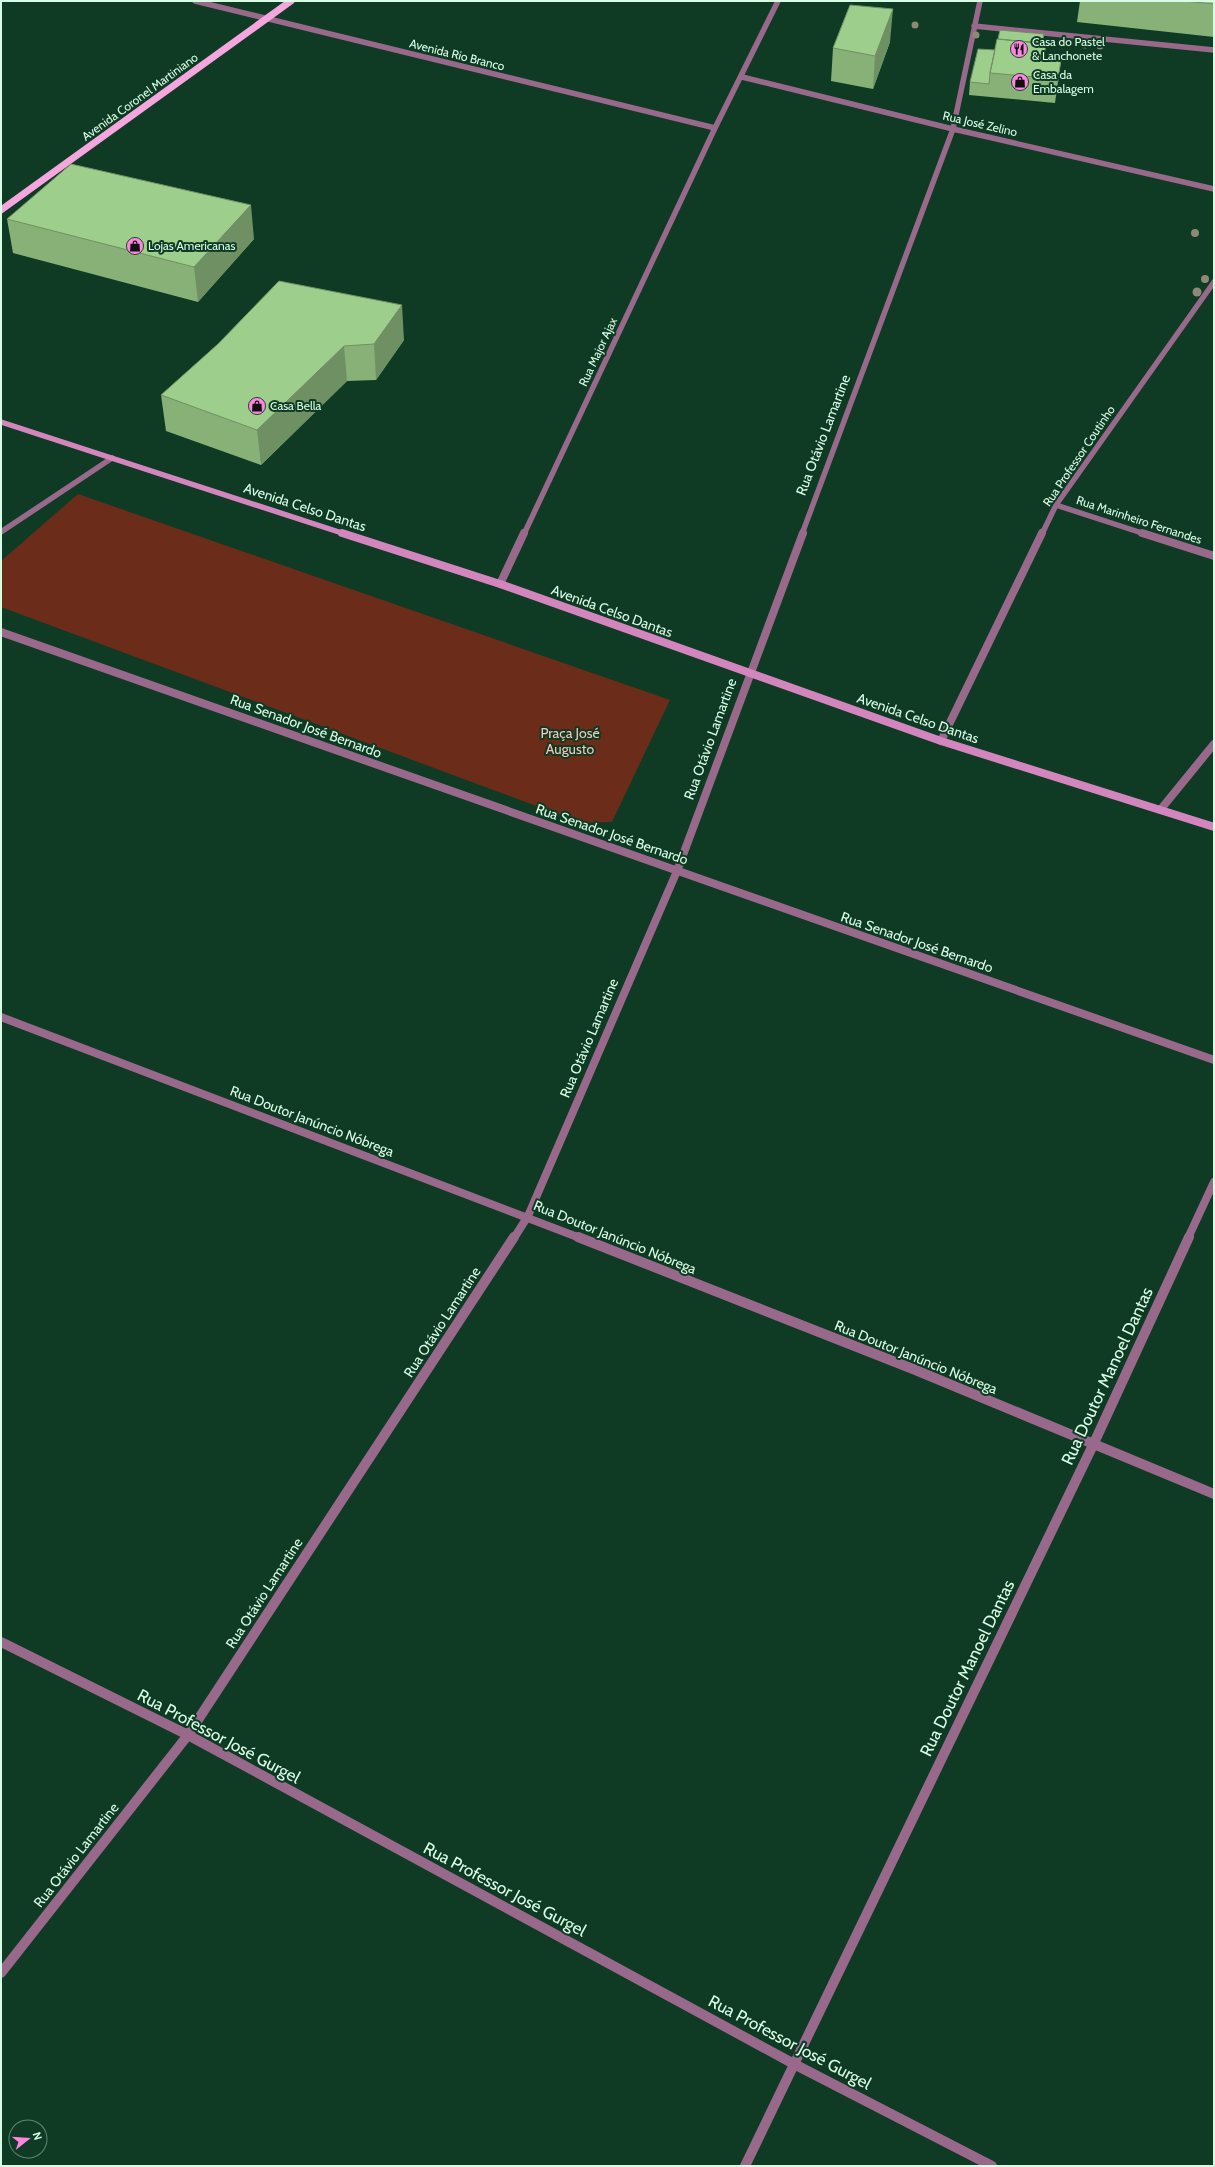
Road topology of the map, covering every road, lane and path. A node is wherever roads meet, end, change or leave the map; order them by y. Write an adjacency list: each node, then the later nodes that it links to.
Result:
1 (195, 1): 5 (street, Avenida Rio Branco)
2 (291, 1): 5 (main road, Avenida Coronel Martiniano)
3 (778, 1): 8 (street, Rua Major Ajax)
4 (980, 1): 6 (street, Rua Otávio Lamartine)
5 (266, 19): 9 (street, Avenida Rio Branco); 12 (main road, Avenida Coronel Martiniano)
6 (974, 26): 7 (street); 10 (street, Rua Otávio Lamartine)
7 (1214, 50)
8 (742, 77): 9 (street, Rua Major Ajax); 10 (street, Rua José Zelino)
9 (715, 128): 19 (street, Rua Major Ajax)
10 (953, 129): 11 (street, Rua José Zelino); 21 (street, Rua Otávio Lamartine)
11 (1214, 189)
12 (1, 210)
13 (1214, 282): 16 (street, Rua Professor Coutinho)
14 (1, 422): 15 (main road, Avenida Celso Dantas)
15 (112, 458): 17 (street); 19 (main road, Avenida Celso Dantas)
16 (1056, 505): 18 (street, Rua Marinheiro Fernandes); 22 (street, Rua Professor Coutinho)
17 (1, 532)
18 (1214, 556)
19 (500, 584): 21 (main road, Avenida Celso Dantas)
20 (1, 632): 26 (street, Rua Senador José Bernardo)
21 (749, 674): 22 (main road, Avenida Celso Dantas); 26 (street, Rua Otávio Lamartine)
22 (941, 741): 24 (main road, Avenida Celso Dantas)
23 (1214, 744): 24 (street)
24 (1161, 809): 25 (main road, Avenida Celso Dantas)
25 (1214, 827)
26 (677, 871): 28 (street, Rua Senador José Bernardo); 30 (street, Rua Otávio Lamartine)
27 (1, 1017): 30 (street, Rua Doutor Janúncio Nóbrega)
28 (1214, 1060)
29 (1214, 1182): 31 (street, Rua Doutor Manoel Dantas)
30 (528, 1216): 31 (street, Rua Doutor Janúncio Nóbrega); 34 (street, Rua Otávio Lamartine)
31 (1094, 1443): 32 (street, Rua Doutor Janúncio Nóbrega); 36 (street, Rua Doutor Manoel Dantas)
32 (1214, 1494)
33 (1, 1642): 34 (street, Rua Professor José Gurgel)
34 (188, 1735): 35 (street, Rua Otávio Lamartine); 36 (street, Rua Professor José Gurgel)
35 (1, 1973)
36 (794, 2064): 37 (street, Rua Doutor Manoel Dantas); 38 (street, Rua Professor José Gurgel)
37 (745, 2166)
38 (992, 2166)

